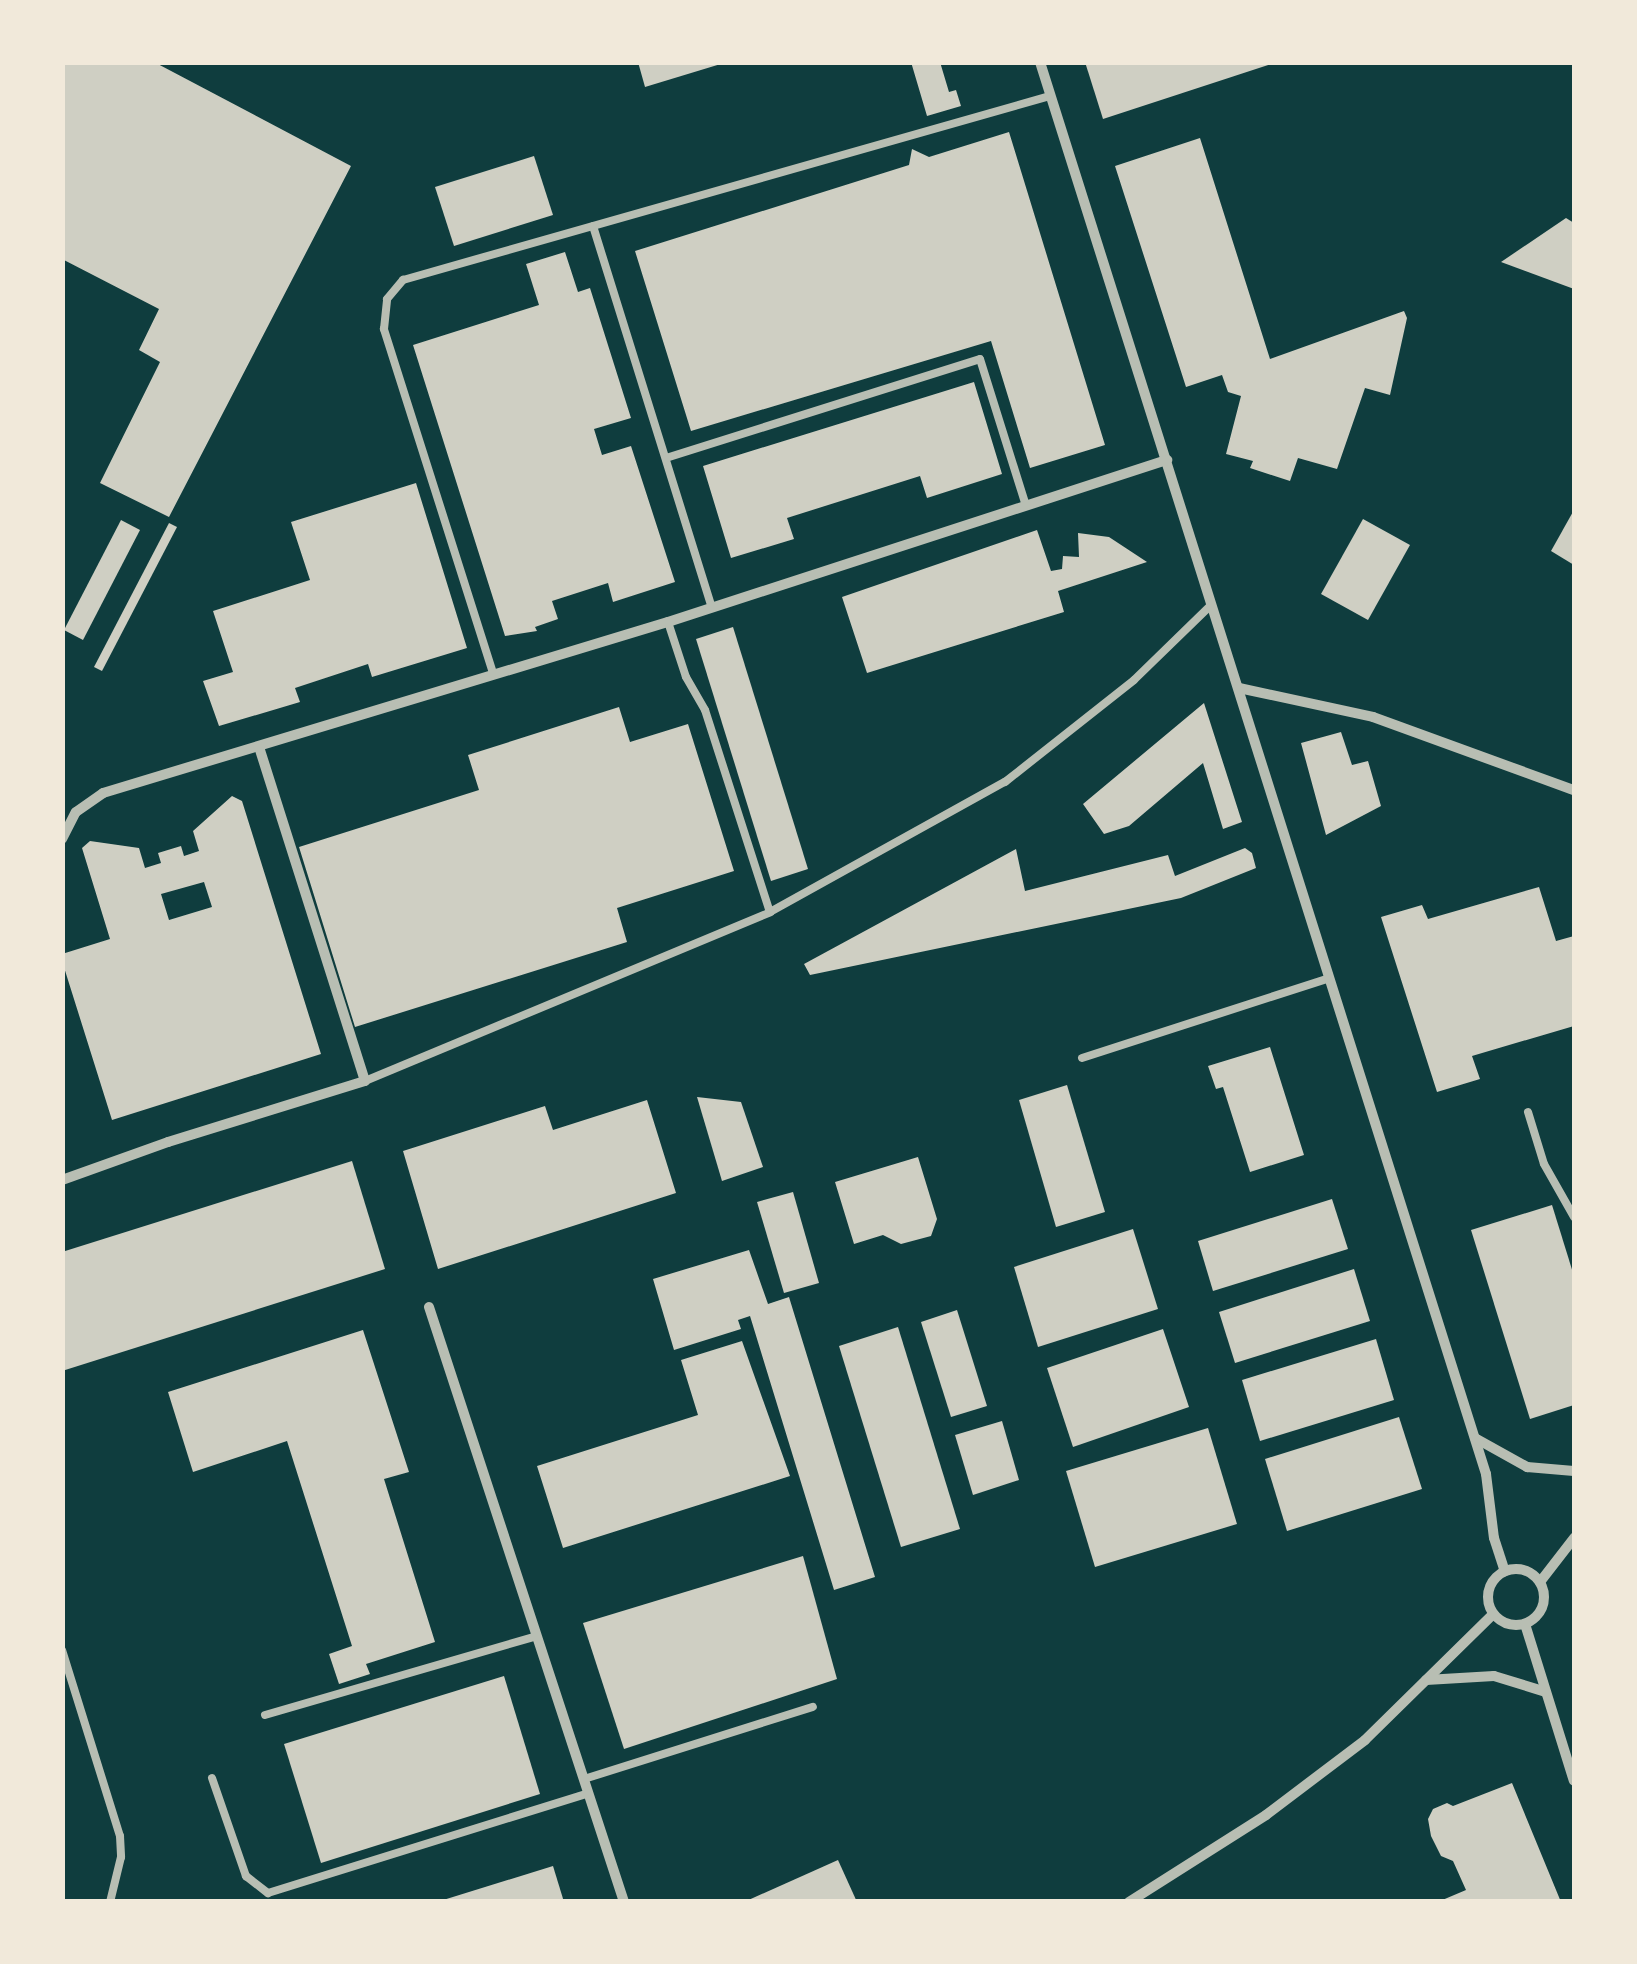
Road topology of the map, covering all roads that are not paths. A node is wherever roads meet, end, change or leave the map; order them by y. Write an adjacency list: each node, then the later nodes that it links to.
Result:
1 (1040, 62): 2 (street)
2 (1050, 96): 3 (lane); 5 (street)
3 (593, 226): 4 (lane); 10 (lane)
4 (666, 458): 6 (lane); 8 (lane)
5 (1167, 460): 6 (street); 7 (street)
6 (1026, 506): 8 (street)
7 (1210, 605): 11 (street); 15 (lane)
8 (712, 607): 9 (street)
9 (668, 622): 10 (street); 15 (lane)
10 (493, 673): 12 (street)
11 (1238, 688): 13 (street); 16 (street)
12 (259, 746): 14 (street); 18 (street)
13 (1574, 790)
14 (62, 839)
15 (770, 912): 18 (lane)
16 (1330, 978): 17 (lane); 23 (street)
17 (1082, 1058)
18 (364, 1081): 20 (street)
19 (1528, 1112): 21 (lane)
20 (62, 1180)
21 (1574, 1217)
22 (429, 1307): 30 (street)
23 (1474, 1437): 24 (street); 26 (street)
24 (1574, 1471)
25 (1574, 1538): 27 (street)
26 (1505, 1571): 27 (street); 28 (street)
27 (1540, 1582): 29 (street)
28 (1493, 1614): 29 (street); 32 (street)
29 (1525, 1624): 33 (street)
30 (537, 1636): 35 (lane); 37 (street)
31 (62, 1650): 40 (lane)
32 (1426, 1680): 33 (street); 42 (street)
33 (1546, 1692): 38 (street)
34 (813, 1707): 37 (lane)
35 (265, 1715)
36 (212, 1778): 39 (lane)
37 (584, 1779): 39 (street)
38 (1574, 1781)
39 (589, 1793): 41 (street)
40 (110, 1902)
41 (624, 1902)
42 (1130, 1902)

